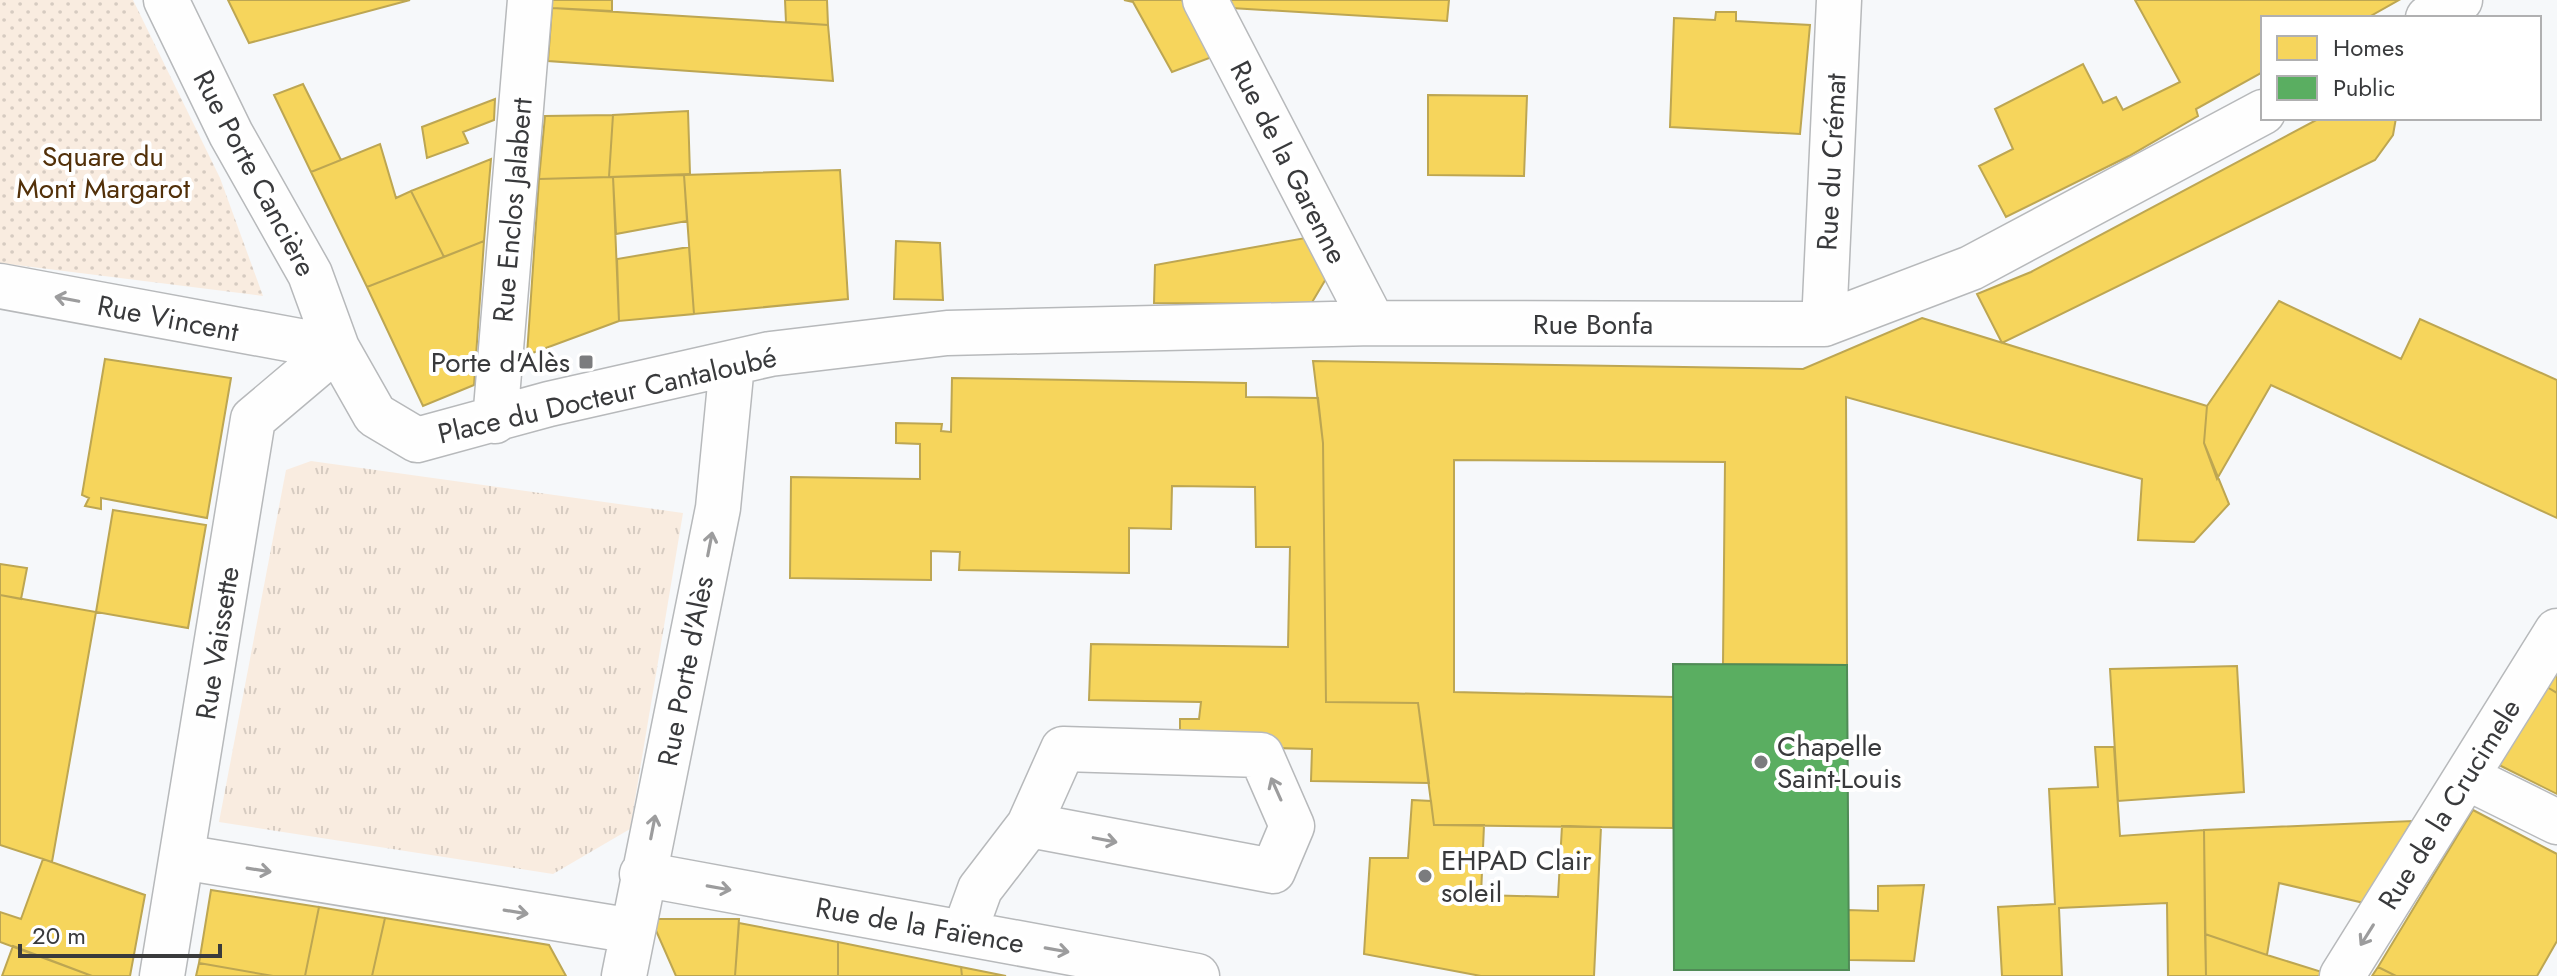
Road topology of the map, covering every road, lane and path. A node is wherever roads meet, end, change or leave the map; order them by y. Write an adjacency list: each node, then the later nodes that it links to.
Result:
1 (166, 0): 12 (street, Rue Porte Cancière)
2 (530, 0): 14 (street, Rue Enclos Jalabert)
3 (1205, 0): 9 (street, Rue de la Garenne)
4 (1839, 0): 10 (street, Rue du Crémat)
5 (2460, 0): 6 (street)
6 (2432, 16)
7 (2261, 113): 10 (street, Rue Bonfa)
8 (0, 286): 12 (street, Rue Vincent, one-way to 8)
9 (1373, 323): 10 (street, Rue Bonfa); 11 (street, Rue Bonfa)
10 (1824, 324)
11 (874, 339): 13 (street, Place du Docteur Cantaloubé)
12 (337, 348): 14 (street, Place du Docteur Cantaloubé); 19 (street, Rue Vaissette)
13 (732, 364): 14 (street, Place du Docteur Cantaloubé); 20 (street, Rue Porte d'Alès, one-way to 13)
14 (495, 421)
15 (2557, 631): 16 (street, Rue de la Crucimele)
16 (2466, 777): 17 (street); 27 (street, Rue de la Crucimele, one-way to 27)
17 (2557, 822)
18 (1029, 825): 18 (street, one-way to 18); 22 (street)
19 (182, 857): 21 (street, one-way to 21); 23 (street, Rue Vaissette)
20 (642, 874): 21 (street, Rue Porte d'Alès); 22 (street, Rue de la Faïence, one-way to 22)
21 (633, 931): 24 (street, Rue Porte d'Alès); 25 (street)
22 (964, 933): 26 (street, Rue de la Faïence, one-way to 26)
23 (162, 976)
24 (624, 976)
25 (653, 976)
26 (1197, 976)
27 (2342, 976)

